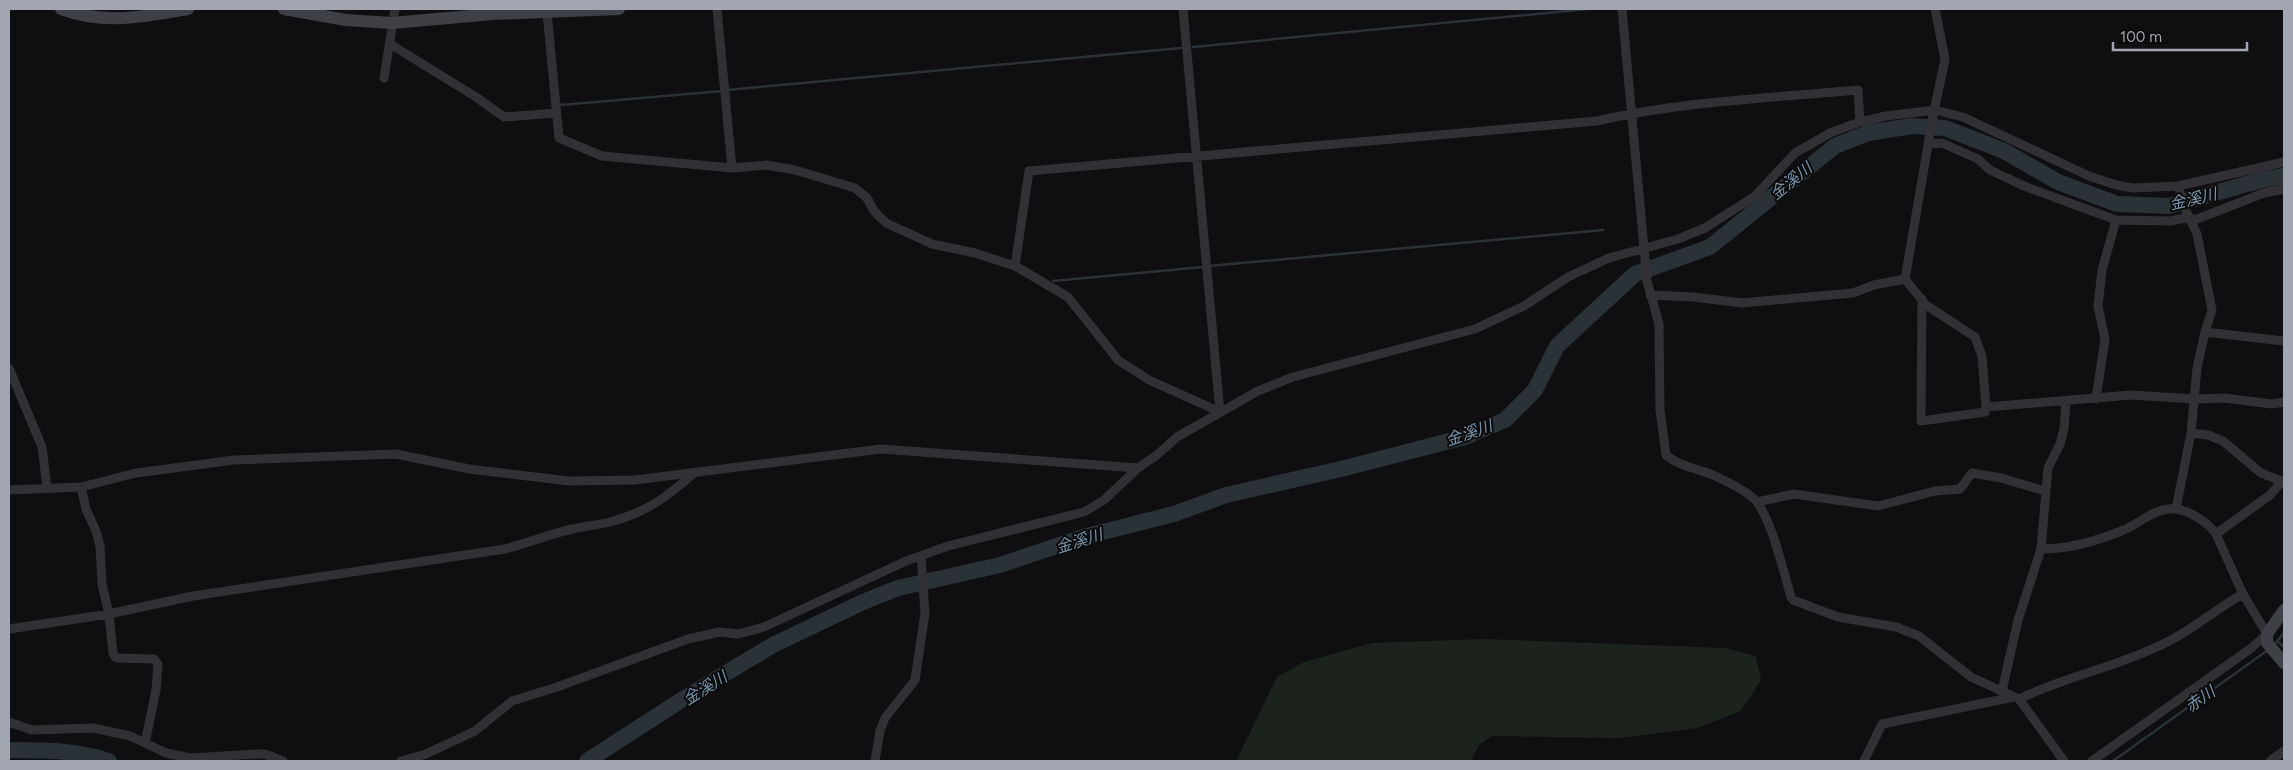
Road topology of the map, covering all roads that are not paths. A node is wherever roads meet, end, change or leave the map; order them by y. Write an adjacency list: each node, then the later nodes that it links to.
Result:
1 (61, 9): 2 (main road)
2 (188, 9)
3 (284, 9): 11 (main road)
4 (395, 9): 11 (street)
5 (620, 9): 10 (main road)
6 (717, 9): 21 (street)
7 (1183, 9): 19 (street)
8 (1622, 9): 14 (street)
9 (1935, 9): 16 (street)
10 (547, 12): 11 (main road); 15 (street)
11 (392, 23): 12 (street)
12 (390, 44): 13 (street); 15 (street)
13 (384, 78)
14 (1632, 112): 17 (street); 19 (street); 26 (street)
15 (556, 113): 21 (street)
16 (1934, 113): 17 (street); 18 (street); 22 (street)
17 (1860, 122): 26 (street)
18 (1928, 142): 25 (street); 28 (street)
19 (1196, 155): 27 (street); 39 (street)
20 (2284, 162): 22 (street)
21 (732, 168): 27 (street)
22 (2178, 189): 24 (street)
23 (2284, 189): 24 (street)
24 (2189, 216): 25 (street); 31 (street)
25 (2116, 220): 34 (street)
26 (1645, 251): 29 (street); 39 (street)
27 (1015, 266): 39 (street)
28 (1905, 278): 29 (street); 30 (street)
29 (1650, 293): 48 (street)
30 (1922, 299): 38 (street); 38 (street)
31 (2204, 332): 32 (street); 35 (street)
32 (2284, 341)
33 (9, 368): 44 (street)
34 (2096, 399): 35 (street); 36 (street)
35 (2194, 399): 37 (street); 40 (street)
36 (2066, 401): 38 (street); 47 (street)
37 (2284, 402)
38 (1986, 407)
39 (1220, 412): 41 (street)
40 (2191, 433): 43 (street); 49 (street)
41 (1138, 468): 42 (street); 52 (street)
42 (694, 474): 45 (street); 55 (street)
43 (2283, 482): 50 (street)
44 (47, 487): 45 (street); 46 (street)
45 (81, 487): 55 (street)
46 (9, 490)
47 (2045, 491): 48 (street); 51 (street)
48 (1756, 502): 59 (street)
49 (2176, 509): 50 (street); 51 (street)
50 (2216, 534): 53 (street)
51 (2041, 549): 59 (street)
52 (921, 559): 65 (street); 66 (street)
53 (2243, 594): 57 (street); 60 (street)
54 (2284, 610): 57 (main road)
55 (109, 614): 56 (street); 62 (street)
56 (9, 629)
57 (2267, 638): 58 (main road); 69 (street)
58 (2283, 661)
59 (2002, 691): 60 (street)
60 (2017, 698): 67 (street); 68 (street)
61 (9, 722): 62 (street)
62 (145, 743): 64 (street)
63 (2284, 751): 70 (street)
64 (283, 761)
65 (401, 761)
66 (875, 761)
67 (1864, 761)
68 (2064, 761)
69 (2092, 761)
70 (2270, 761)

